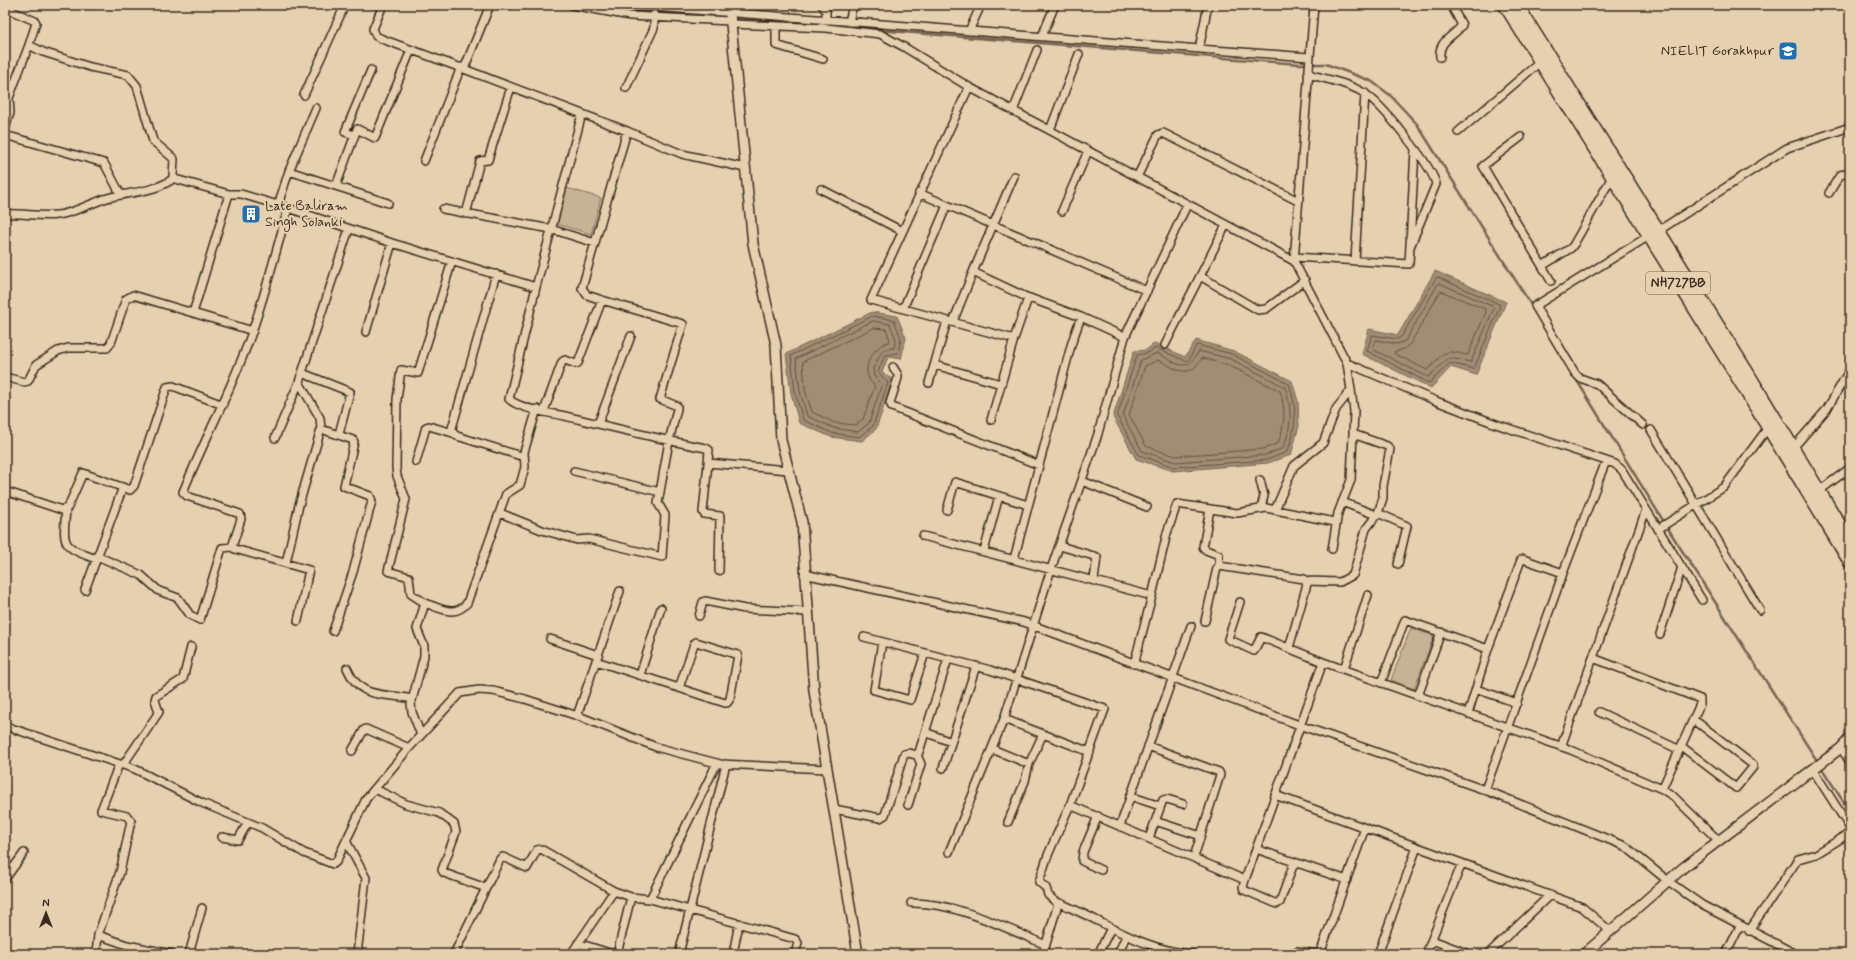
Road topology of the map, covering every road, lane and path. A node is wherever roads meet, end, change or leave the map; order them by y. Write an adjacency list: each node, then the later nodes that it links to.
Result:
1 (19, 5): 17 (street)
2 (345, 5): 41 (street)
3 (383, 5): 27 (street)
4 (490, 5): 34 (street)
5 (572, 5): 18 (street)
6 (621, 5): 18 (street)
7 (822, 5): 20 (street)
8 (854, 5): 21 (street)
9 (981, 5): 23 (street)
10 (1055, 5): 24 (street)
11 (1208, 5): 26 (street)
12 (1314, 5): 31 (street)
13 (1451, 5): 30 (street)
14 (1505, 5): 33 (highway, NH727BB)
15 (1517, 5): 84 (highway, NH727BB)
16 (5, 8): 17 (street)
17 (16, 12): 25 (street)
18 (654, 12): 19 (street); 19 (street); 39 (street)
19 (729, 16): 20 (street); 22 (street); 56 (street)
20 (826, 20): 21 (street)
21 (849, 22): 23 (street)
22 (776, 26): 32 (street); 38 (street)
23 (969, 30): 24 (street)
24 (1042, 36): 26 (street)
25 (30, 45): 46 (street); 61 (street)
26 (1199, 49): 31 (street)
27 (411, 50): 34 (street); 51 (street)
28 (1037, 50): 43 (street)
29 (1079, 54): 48 (street)
30 (1440, 57)
31 (1310, 58): 36 (street)
32 (823, 59)
33 (1540, 62): 49 (street); 60 (highway, NH727BB)
34 (462, 68): 37 (street); 55 (street)
35 (371, 70): 51 (street)
36 (1309, 71): 40 (street); 69 (street)
37 (511, 87): 44 (street); 78 (street)
38 (970, 87): 43 (street); 65 (street)
39 (626, 88)
40 (1365, 93): 53 (street); 90 (street)
41 (304, 95)
42 (316, 108): 57 (street)
43 (1013, 111): 48 (street)
44 (582, 114): 47 (street); 82 (street)
45 (1850, 127): 84 (street)
46 (5, 129)
47 (626, 130): 56 (street); 85 (street)
48 (1050, 130): 54 (street)
49 (1458, 132)
50 (5, 135): 68 (street)
51 (354, 135): 63 (street)
52 (1521, 137): 91 (street)
53 (1415, 148): 87 (street); 87 (street)
54 (1088, 152): 62 (street); 76 (street)
55 (424, 161)
56 (745, 168): 141 (street)
57 (289, 171): 63 (street); 71 (street)
58 (1850, 173): 66 (street)
59 (1014, 176): 79 (street)
60 (1612, 177): 84 (highway, NH727BB); 91 (street)
61 (174, 178): 67 (street); 68 (street)
62 (1137, 178): 69 (street); 73 (street)
63 (336, 186): 70 (street)
64 (821, 189): 83 (street)
65 (919, 193): 72 (street); 83 (street)
66 (1829, 193)
67 (229, 194): 71 (street); 102 (street)
68 (121, 195): 77 (street)
69 (1298, 201): 88 (street)
70 (388, 203)
71 (278, 205): 74 (street)
72 (947, 205): 79 (street); 101 (street)
73 (1187, 205): 80 (street); 98 (street)
74 (288, 208): 81 (street); 105 (street)
75 (443, 209): 78 (street)
76 (1062, 211)
77 (5, 214)
78 (466, 214): 82 (street)
79 (993, 225): 92 (street); 98 (street)
80 (1226, 225): 88 (street); 94 (street)
81 (348, 228): 86 (street); 115 (street)
82 (552, 229): 85 (street); 97 (street)
83 (902, 231): 101 (street)
84 (1653, 233): 124 (highway, NH727BB); 126 (street)
85 (595, 242): 100 (street)
86 (392, 243): 89 (street); 106 (street)
87 (1410, 247): 90 (street)
88 (1294, 259): 90 (street); 95 (street)
89 (452, 261): 93 (street); 189 (street)
90 (1355, 261)
91 (1542, 266): 96 (street)
92 (973, 272): 99 (street); 104 (street)
93 (496, 274): 97 (street); 129 (street)
94 (1200, 276): 95 (street); 110 (street)
95 (1305, 280): 111 (street)
96 (1551, 281)
97 (536, 287): 122 (street)
98 (1147, 291): 108 (street)
99 (1028, 298): 103 (street); 109 (street)
100 (602, 300): 122 (street); 133 (street)
101 (903, 309): 104 (street)
102 (193, 313): 105 (street); 116 (street)
103 (1081, 317): 108 (street); 139 (street)
104 (950, 322): 109 (street); 112 (street)
105 (252, 331): 121 (street)
106 (366, 332)
107 (631, 336): 125 (street)
108 (1125, 337): 144 (street)
109 (1014, 339): 119 (street)
110 (1165, 345)
111 (1347, 363): 120 (street); 136 (street)
112 (935, 365): 118 (street); 119 (street)
113 (893, 367): 139 (street)
114 (1850, 369): 134 (street)
115 (302, 373): 117 (street); 130 (street)
116 (5, 377)
117 (299, 382): 127 (street); 132 (street)
118 (930, 383)
119 (1001, 384): 123 (street)
120 (1351, 390): 131 (street); 158 (street)
121 (223, 405): 145 (street); 167 (street)
122 (540, 410): 125 (street); 135 (street)
123 (991, 420)
124 (1772, 423): 134 (highway, NH727BB); 151 (street); 172 (highway, NH727BB)
125 (598, 424): 133 (street)
126 (1643, 425)
127 (321, 429): 130 (street); 173 (street)
128 (1652, 430): 151 (street)
129 (453, 433): 135 (street); 137 (street)
130 (339, 434): 198 (street)
131 (1353, 434): 150 (street); 161 (street)
132 (275, 438)
133 (669, 440): 138 (street); 148 (street)
134 (1793, 448): 147 (highway, NH727BB)
135 (524, 457): 160 (street)
136 (1606, 461): 159 (street); 179 (street)
137 (416, 462)
138 (708, 463): 141 (street); 178 (street)
139 (1039, 464): 152 (street)
140 (1850, 468): 147 (street)
141 (788, 470): 180 (street)
142 (574, 471): 148 (street)
143 (1260, 480): 154 (street)
144 (1082, 481): 153 (street); 166 (street)
145 (123, 487): 155 (street); 170 (street)
146 (5, 491): 155 (street)
147 (1819, 491): 165 (highway, NH727BB)
148 (660, 492): 160 (street)
149 (999, 496): 152 (street); 157 (street); 169 (street)
150 (1342, 502): 161 (street); 162 (street)
151 (1696, 505): 163 (street); 191 (street)
152 (1028, 506): 171 (street)
153 (1147, 507)
154 (1262, 508): 156 (street); 158 (street)
155 (66, 509): 170 (street)
156 (1210, 509): 175 (street); 186 (street)
157 (947, 510)
158 (1274, 510): 162 (street)
159 (1646, 510): 163 (street); 209 (street)
160 (500, 513): 189 (street)
161 (1377, 514): 174 (street); 182 (street)
162 (1335, 522): 168 (street)
163 (1662, 526): 176 (street)
164 (923, 536): 169 (street)
165 (1850, 542)
166 (1060, 546): 177 (street); 181 (street)
167 (232, 547): 170 (street); 173 (street)
168 (1332, 549)
169 (984, 551): 171 (street)
170 (97, 558): 183 (street)
171 (1014, 559): 177 (street)
172 (1850, 562)
173 (286, 563): 194 (street)
174 (1398, 564)
175 (1219, 566): 182 (street); 195 (street)
176 (1682, 567): 187 (street); 200 (street)
177 (1051, 569): 181 (street); 196 (street)
178 (719, 571)
179 (1563, 573): 206 (street); 224 (street)
180 (804, 574): 192 (street); 196 (street)
181 (1094, 580): 186 (street)
182 (1307, 581): 205 (street)
183 (85, 590)
184 (620, 591): 208 (street)
185 (1368, 595): 215 (street)
186 (1152, 596): 212 (street)
187 (1702, 600)
188 (1240, 602): 205 (street)
189 (425, 603): 223 (street)
190 (661, 608): 216 (street)
191 (1760, 610)
192 (807, 612): 193 (street); 253 (street)
193 (700, 616)
194 (298, 621)
195 (1205, 621)
196 (1034, 626): 212 (street); 218 (street)
197 (1190, 626): 217 (street)
198 (333, 631)
199 (1441, 632): 206 (street); 219 (street); 222 (street)
200 (1660, 634)
201 (864, 638): 203 (street)
202 (550, 639): 208 (street)
203 (882, 642): 207 (street); 207 (street)
204 (191, 646): 251 (street)
205 (1289, 648): 211 (street)
206 (1488, 649): 221 (street)
207 (925, 653): 210 (street)
208 (597, 658): 216 (street); 227 (street)
209 (1592, 658): 229 (street); 239 (street)
210 (948, 659): 213 (street); 233 (street)
211 (1323, 662): 215 (street); 230 (street)
212 (1134, 664): 217 (street)
213 (976, 666): 218 (street); 237 (street)
214 (347, 668): 223 (street)
215 (1344, 669): 219 (street)
216 (640, 675): 220 (street)
217 (1172, 678): 230 (street); 238 (street)
218 (1017, 679): 228 (street); 245 (street)
219 (1381, 682): 222 (street)
220 (679, 688): 220 (street)
221 (1476, 689): 224 (street); 226 (street)
222 (1418, 696): 226 (street)
223 (412, 700): 235 (street)
224 (1517, 703): 232 (street)
225 (1599, 712): 241 (street)
226 (1468, 714): 232 (street)
227 (577, 716): 235 (street); 248 (street)
228 (1004, 719): 234 (street); 243 (street)
229 (1693, 719): 241 (street); 241 (street)
230 (1299, 725): 257 (street); 258 (street)
231 (5, 726): 251 (street)
232 (1508, 728): 239 (street); 257 (street)
233 (925, 732): 237 (street); 246 (street)
234 (1043, 734): 245 (street); 250 (street)
235 (421, 735): 240 (street)
236 (1850, 738): 242 (street)
237 (951, 742): 252 (street)
238 (1148, 746): 259 (street); 273 (street)
239 (1561, 747): 256 (street)
240 (409, 748): 244 (street); 255 (street)
241 (1680, 748): 256 (street)
242 (1841, 748): 247 (street); 254 (street)
243 (992, 749): 250 (street); 280 (street)
244 (352, 751)
245 (1090, 752): 261 (street)
246 (918, 755): 262 (street); 264 (street)
247 (1850, 762)
248 (717, 763): 249 (street); 294 (street)
249 (726, 764): 253 (street); 298 (street)
250 (1030, 764): 268 (street)
251 (121, 765): 267 (street); 304 (street)
252 (943, 768)
253 (827, 769): 264 (street)
254 (1814, 769): 271 (street); 276 (street)
255 (375, 789): 277 (street); 290 (street)
256 (1662, 789): 276 (street)
257 (1485, 790): 289 (street)
258 (1275, 795): 270 (street); 279 (street)
259 (1130, 796): 263 (street); 269 (street)
260 (1183, 804): 263 (street)
261 (1070, 805): 265 (street); 295 (street)
262 (908, 806)
263 (1160, 806): 266 (street)
264 (834, 809): 322 (street)
265 (1098, 816): 269 (street); 285 (street)
266 (1155, 821): 273 (street); 275 (street)
267 (248, 822): 274 (street); 277 (street)
268 (1008, 822)
269 (1120, 826): 275 (street)
270 (1365, 828): 278 (street); 288 (street)
271 (1850, 828)
272 (1850, 833): 303 (street)
273 (1200, 836): 282 (street)
274 (222, 837)
275 (1148, 838): 282 (street)
276 (1718, 840): 289 (street)
277 (346, 841): 314 (street)
278 (1418, 847): 284 (street); 327 (street)
279 (1256, 849): 283 (street); 287 (street)
280 (949, 852)
281 (24, 853): 286 (street)
282 (1194, 857): 287 (street)
283 (1294, 863): 287 (street); 288 (street)
284 (1462, 863): 292 (street); 306 (street)
285 (1101, 870)
286 (5, 879)
287 (1245, 880)
288 (1347, 880): 309 (street)
289 (1668, 881): 300 (street); 302 (street)
290 (486, 888): 291 (street); 315 (street)
291 (614, 891): 293 (street); 307 (street)
292 (1550, 895): 302 (street); 330 (street)
293 (631, 897): 294 (street); 318 (street)
294 (650, 899): 298 (street)
295 (1057, 902): 301 (street); 308 (street)
296 (911, 903): 308 (street)
297 (202, 908): 313 (street)
298 (690, 909): 299 (street); 319 (street)
299 (738, 923): 320 (street); 321 (street)
300 (1740, 926): 303 (street); 332 (street)
301 (1111, 928): 305 (street); 324 (street)
302 (1610, 931): 331 (street)
303 (1749, 931): 310 (street)
304 (98, 936): 311 (street); 312 (street)
305 (1126, 936): 325 (street); 326 (street)
306 (1432, 940): 328 (street); 329 (street)
307 (578, 943): 316 (street); 317 (street)
308 (1046, 945): 323 (street)
309 (1297, 951)
310 (1792, 952)
311 (96, 954)
312 (172, 954)
313 (189, 954)
314 (357, 954)
315 (454, 954)
316 (571, 954)
317 (613, 954)
318 (617, 954)
319 (679, 954)
320 (733, 954)
321 (795, 954)
322 (858, 954)
323 (1045, 954)
324 (1098, 954)
325 (1118, 954)
326 (1193, 954)
327 (1378, 954)
328 (1426, 954)
329 (1469, 954)
330 (1488, 954)
331 (1584, 954)
332 (1726, 954)

